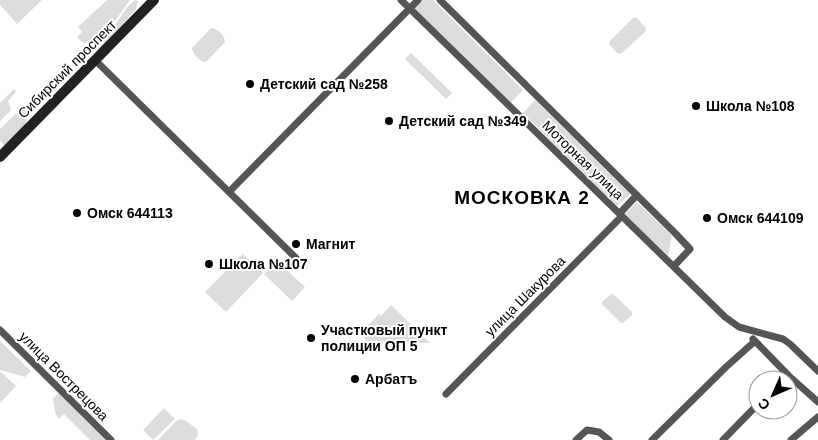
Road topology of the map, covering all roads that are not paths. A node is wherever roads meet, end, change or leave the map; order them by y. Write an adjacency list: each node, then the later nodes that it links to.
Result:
1 (154, 0): 6 (main road, Сибирский проспект)
2 (401, 0): 5 (street, Моторная улица)
3 (418, 0): 5 (street)
4 (440, 0): 9 (street, Моторная улица)
5 (410, 9): 8 (street); 10 (street, Моторная улица)
6 (95, 60): 7 (main road, Сибирский проспект); 8 (street)
7 (0, 157)
8 (229, 192): 11 (street)
9 (637, 195): 10 (street, улица Шакурова); 12 (street, Моторная улица)
10 (621, 215): 12 (street, Моторная улица); 19 (street, улица Шакурова)
11 (301, 263)
12 (674, 266): 14 (street, Моторная улица)
13 (0, 330): 23 (street, улица Вострецова)
14 (750, 332): 15 (street); 17 (street, Моторная улица)
15 (754, 342): 16 (street); 26 (street)
16 (780, 370)
17 (818, 371)
18 (798, 387): 20 (street)
19 (446, 394)
20 (818, 402)
21 (748, 414): 27 (street)
22 (818, 417): 28 (street)
23 (111, 440)
24 (576, 440): 25 (street)
25 (609, 440)
26 (652, 440)
27 (723, 440)
28 (791, 440)

